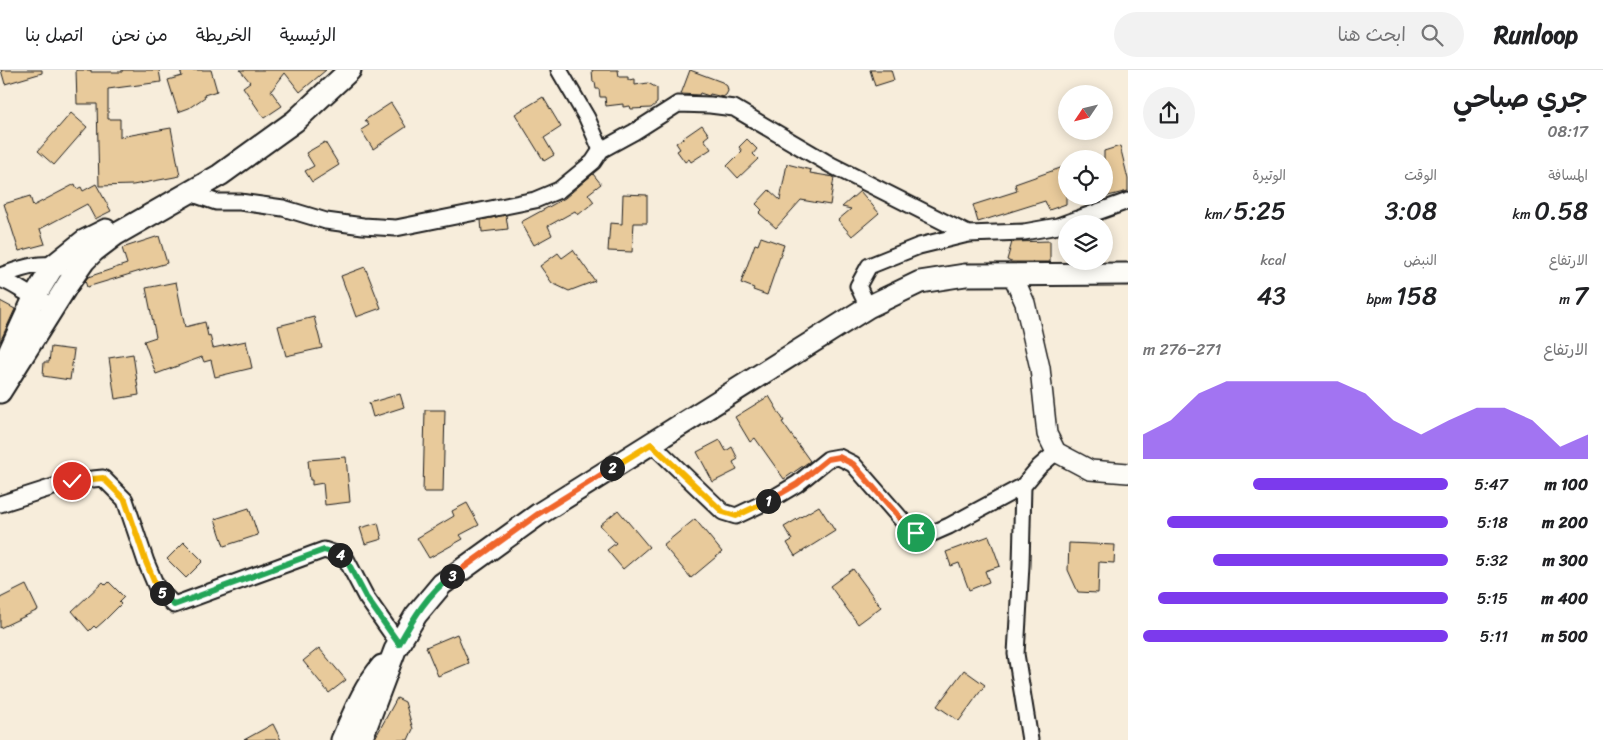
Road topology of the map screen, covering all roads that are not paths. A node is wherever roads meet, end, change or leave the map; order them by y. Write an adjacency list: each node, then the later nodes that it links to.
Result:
1 (350, 70): 4 (main road)
2 (558, 70): 3 (street)
3 (601, 150): 4 (street); 7 (street)
4 (190, 193): 6 (main road)
5 (1128, 202): 7 (street)
6 (154, 213): 8 (main road); 12 (main road)
7 (968, 234): 14 (street)
8 (54, 265): 11 (street); 12 (street); 13 (main road)
9 (1128, 274): 10 (main road)
10 (1013, 276): 14 (main road); 18 (street)
11 (0, 278): 13 (street)
12 (63, 292): 13 (street); 16 (main road)
13 (34, 298): 15 (main road)
14 (868, 307): 17 (main road)
15 (0, 372)
16 (0, 392)
17 (651, 444): 20 (street); 22 (main road)
18 (1056, 452): 19 (street); 20 (street)
19 (1128, 473)
20 (1023, 486): 25 (street)
21 (0, 504): 22 (street)
22 (397, 647): 23 (main road); 24 (main road)
23 (342, 740)
24 (361, 740)
25 (1030, 740)

